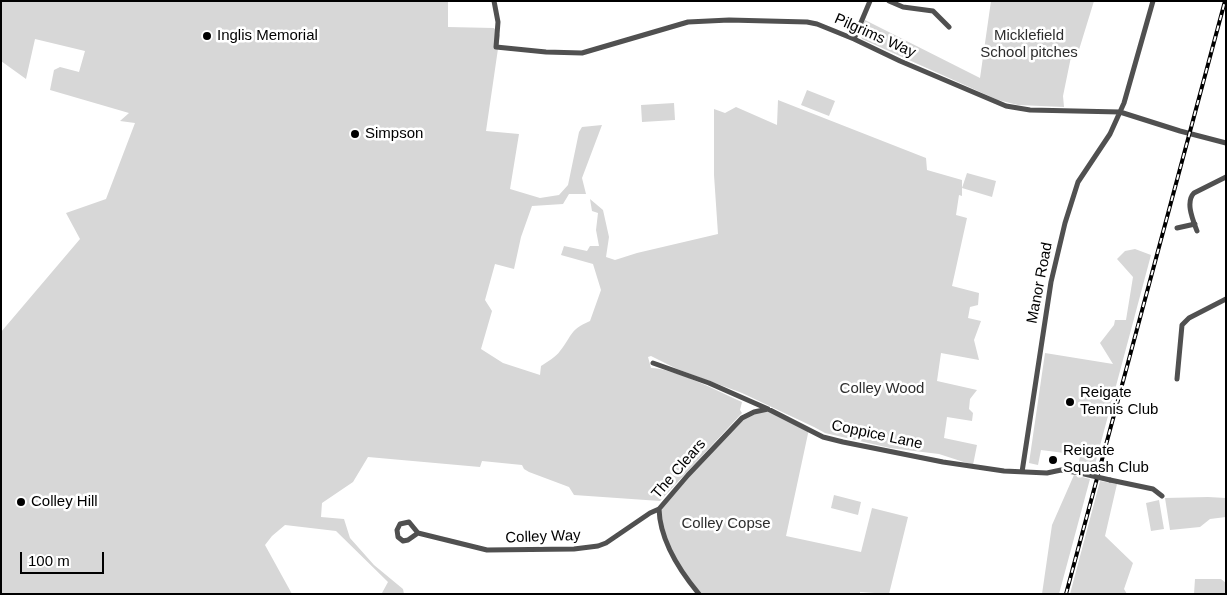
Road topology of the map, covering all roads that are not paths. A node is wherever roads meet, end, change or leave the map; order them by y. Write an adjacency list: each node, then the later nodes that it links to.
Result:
1 (494, 1): 6 (street, Pilgrims Way)
2 (870, 1): 6 (street)
3 (889, 1): 5 (street)
4 (1153, 1): 7 (street, Manor Road)
5 (949, 27)
6 (854, 39): 7 (street, Pilgrims Way)
7 (1120, 112): 8 (street, Pilgrims Way); 17 (street, Manor Road)
8 (1226, 143)
9 (1226, 177): 10 (street)
10 (1195, 224): 11 (street); 12 (street)
11 (1177, 228)
12 (1197, 230)
13 (1226, 299): 15 (street)
14 (653, 363): 16 (street, Coppice Lane)
15 (1177, 379)
16 (768, 409): 17 (street, Coppice Lane); 19 (street, The Clears)
17 (1022, 472): 18 (street, Coppice Lane, bridge)
18 (1162, 496)
19 (659, 509): 20 (street, Colley Way); 21 (street, The Clears)
20 (418, 533)
21 (699, 594)

